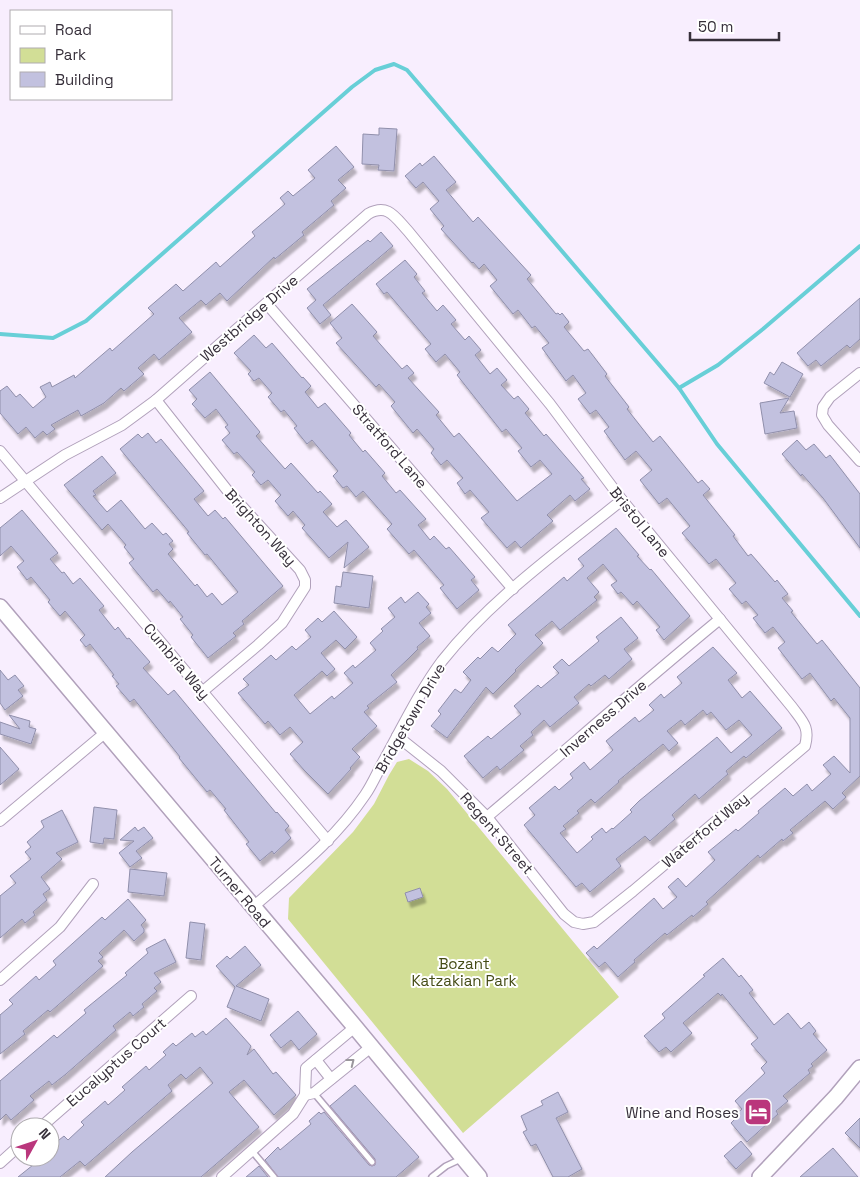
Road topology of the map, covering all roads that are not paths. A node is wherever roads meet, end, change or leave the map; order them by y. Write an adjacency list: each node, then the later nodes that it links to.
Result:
1 (267, 304): 2 (street, Westbridge Drive); 4 (street, Westbridge Drive); 10 (street, Stratford Lane)
2 (472, 309): 9 (street, Bristol Lane)
3 (860, 373): 6 (street)
4 (156, 400): 7 (street, Westbridge Drive); 13 (street, Brighton Way)
5 (0, 451): 7 (street, Cumbria Way)
6 (860, 461)
7 (25, 481): 8 (street, Westbridge Drive); 13 (street, Cumbria Way)
8 (0, 498)
9 (622, 500): 10 (street, Bridgetown Drive); 12 (street, Bristol Lane)
10 (513, 588): 16 (street, Bridgetown Drive)
11 (0, 608): 14 (main road, Turner Road)
12 (720, 620): 15 (street, Bristol Lane); 17 (street, Inverness Drive)
13 (202, 692): 19 (street, Cumbria Way)
14 (106, 732): 18 (street); 21 (main road, Turner Road)
15 (808, 735): 22 (street, Waterford Way)
16 (397, 736): 17 (street, Regent Street); 19 (street, Bridgetown Drive)
17 (486, 818): 22 (street, Regent Street)
18 (0, 821)
19 (328, 841): 21 (street, Bridgetown Drive)
20 (93, 884): 23 (street)
21 (253, 907): 25 (main road, Turner Road)
22 (594, 922)
23 (0, 980)
24 (191, 996): 31 (street, Eucalyptus Court)
25 (355, 1027): 26 (main road, Turner Road); 27 (street)
26 (371, 1047): 29 (street, one-way to 26); 34 (main road, Turner Road)
27 (316, 1060): 29 (street); 30 (street)
28 (860, 1068): 41 (main road)
29 (331, 1078): 30 (street)
30 (309, 1094): 32 (street); 35 (lane)
31 (52, 1117)
32 (252, 1150): 37 (street); 38 (lane)
33 (10, 1154): 36 (street)
34 (464, 1158): 39 (lane); 40 (main road, Turner Road)
35 (372, 1162)
36 (0, 1163)
37 (222, 1177)
38 (274, 1177)
39 (432, 1177)
40 (479, 1177)
41 (760, 1177)

